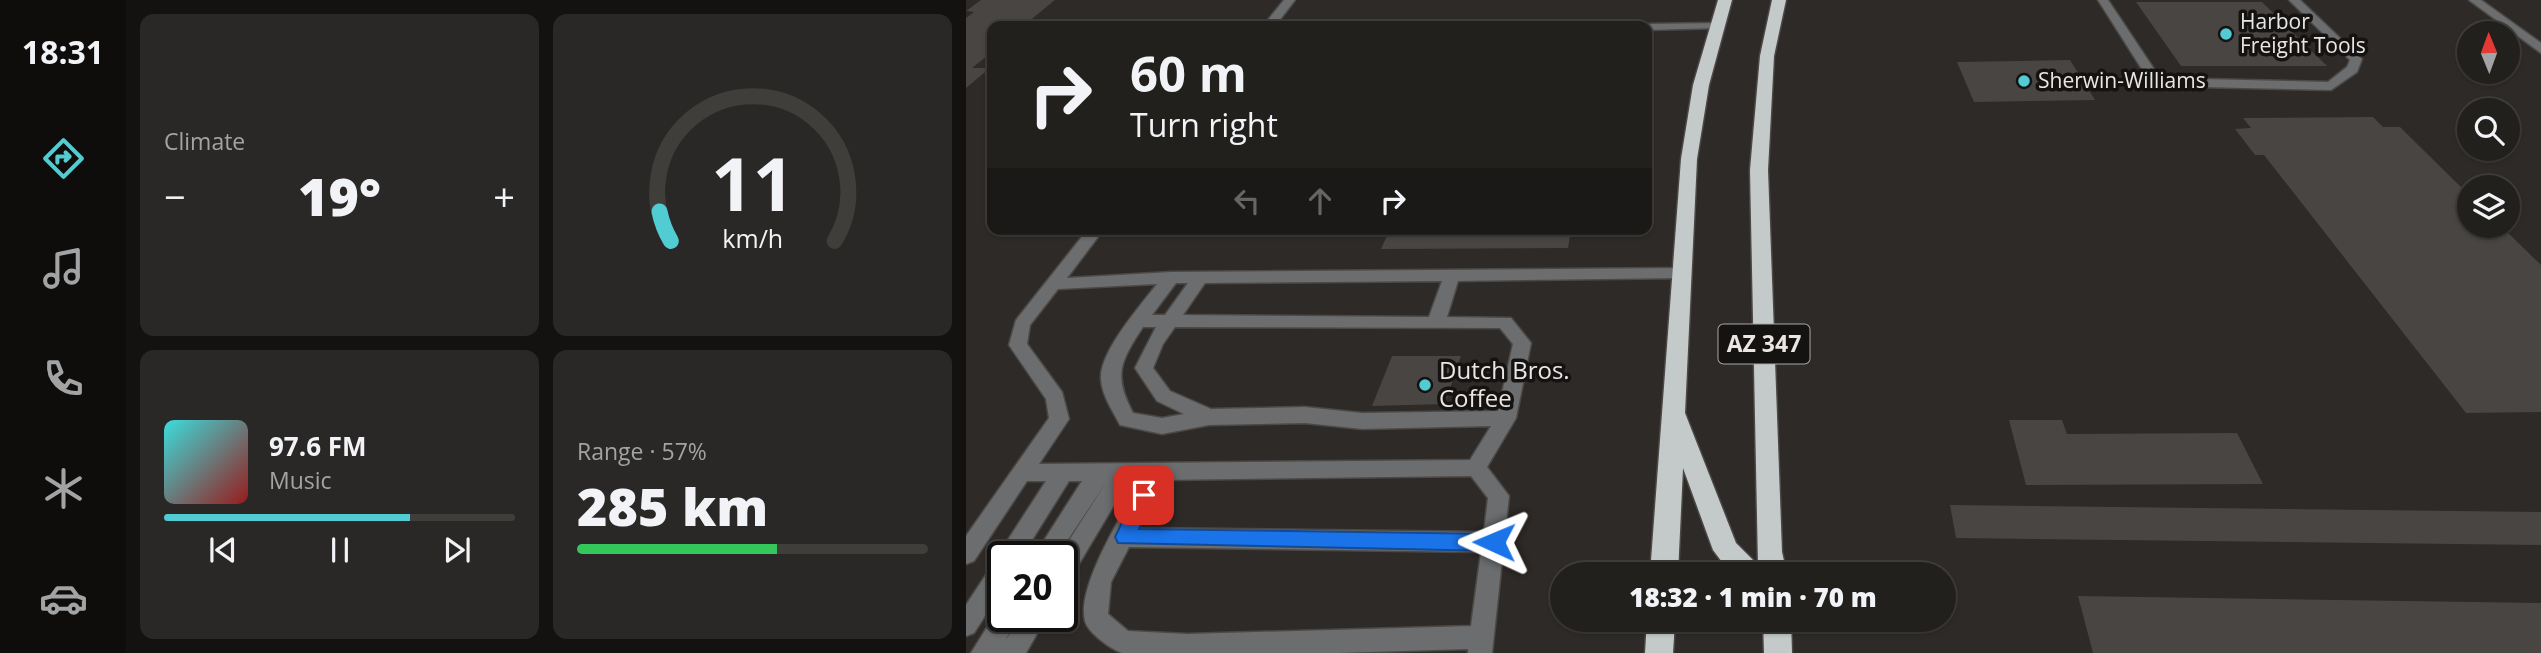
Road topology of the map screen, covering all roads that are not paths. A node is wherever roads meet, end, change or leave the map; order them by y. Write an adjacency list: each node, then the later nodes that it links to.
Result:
1 (1290, 0): 7 (street)
2 (1725, 0): 8 (highway)
3 (1779, 0): 37 (highway, AZ 347)
4 (2103, 0): 5 (street)
5 (2294, 0)
6 (2474, 0): 10 (street)
7 (1273, 21)
8 (1716, 26): 9 (street); 12 (highway)
9 (1652, 27)
10 (2541, 49)
11 (1091, 235): 16 (street)
12 (1682, 273): 13 (street); 20 (highway)
13 (1452, 275): 15 (street); 19 (street)
14 (1171, 278): 15 (street); 16 (street); 17 (street)
15 (1200, 278): 18 (street)
16 (1053, 284): 25 (street)
17 (1139, 321): 18 (street); 21 (street)
18 (1169, 321): 19 (street); 21 (street)
19 (1436, 323): 22 (street)
20 (1672, 407): 35 (highway); 36 (highway)
21 (1209, 417): 22 (street)
22 (1506, 418): 23 (street)
23 (1476, 468): 28 (street); 32 (street)
24 (1099, 472): 26 (street); 27 (street); 31 (street)
25 (1020, 473): 26 (street); 34 (street)
26 (1063, 473): 30 (street)
27 (1123, 473): 28 (street); 33 (street)
28 (1154, 474): 29 (street)
29 (1125, 537): 32 (street); 44 (street)
30 (1020, 541)
31 (1055, 541)
32 (1494, 542): 44 (street)
33 (1078, 546)
34 (966, 554)
35 (1665, 562)
36 (1738, 562)
37 (1771, 562)
38 (987, 593): 39 (street)
39 (966, 625)
40 (997, 632): 45 (street)
41 (1025, 632): 46 (street)
42 (1660, 632): 47 (highway)
43 (1777, 632): 48 (highway)
44 (1482, 645)
45 (983, 653)
46 (1008, 653)
47 (1658, 653)
48 (1778, 653)

